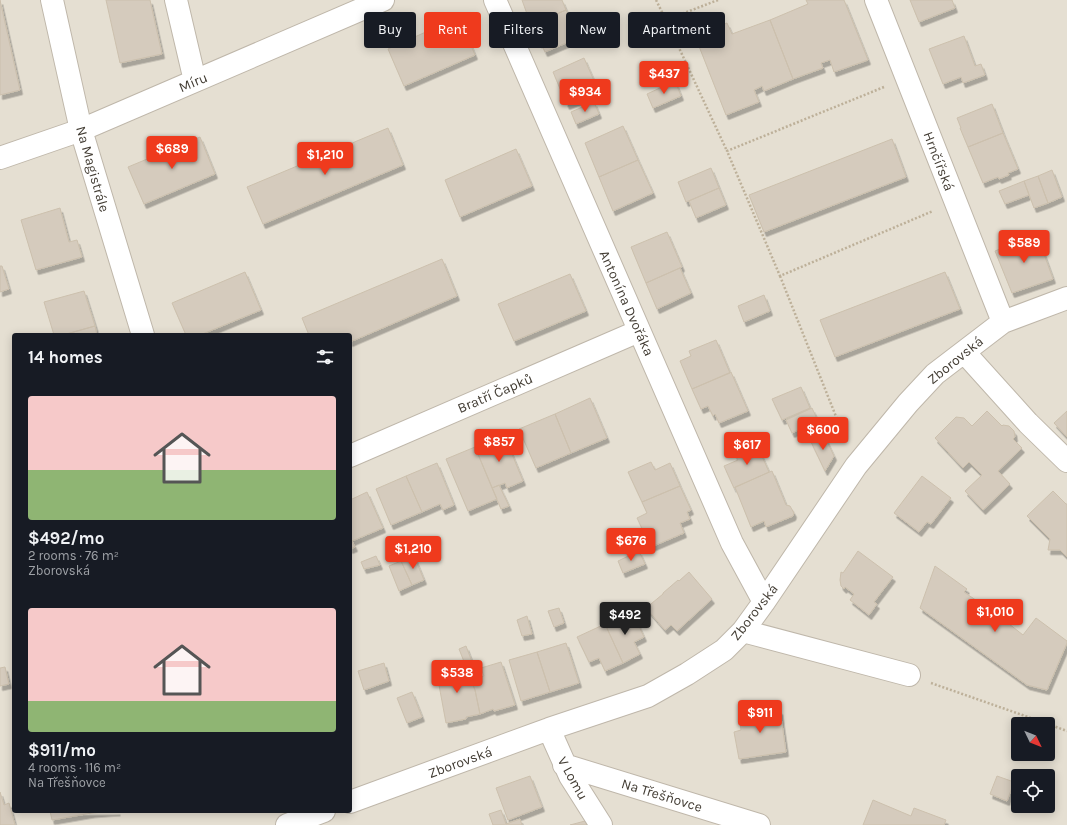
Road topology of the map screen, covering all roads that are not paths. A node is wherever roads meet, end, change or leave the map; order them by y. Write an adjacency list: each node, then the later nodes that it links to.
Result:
1 (52, 0): 7 (street, Na Magistrále)
2 (176, 0): 6 (street)
3 (384, 0): 6 (street, Míru)
4 (495, 0): 11 (street, Antonína Dvořáka)
5 (876, 0): 10 (street, Hrnčířská)
6 (195, 81): 7 (street, Míru)
7 (81, 130): 8 (street, Míru); 12 (street, Na Magistrále)
8 (0, 158)
9 (1067, 298): 10 (street, Zborovská)
10 (1003, 322): 13 (street, Zborovská)
11 (640, 331): 14 (street, Bratří Čapků); 16 (street, Antonína Dvořáka)
12 (142, 333)
13 (964, 352): 15 (street); 16 (street, Zborovská)
14 (352, 455)
15 (1067, 461)
16 (764, 602): 17 (street, Zborovská)
17 (743, 631): 18 (street); 19 (street, Zborovská)
18 (909, 675)
19 (549, 729): 20 (street, V Lomu); 21 (street, Zborovská)
20 (564, 765): 25 (street, V Lomu); 26 (street, Na Třešňovce)
21 (352, 801)
22 (284, 813): 24 (street)
23 (319, 813): 24 (street)
24 (287, 825)
25 (601, 825)
26 (759, 825)

